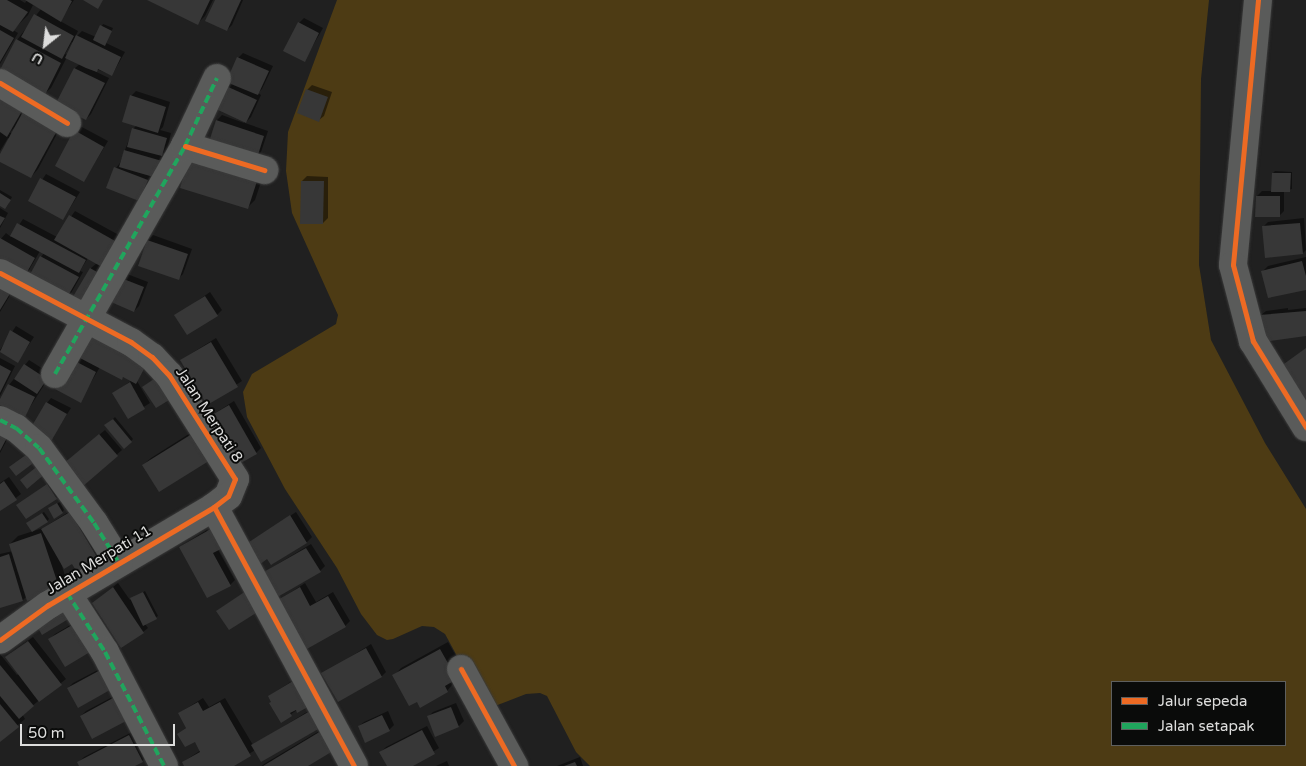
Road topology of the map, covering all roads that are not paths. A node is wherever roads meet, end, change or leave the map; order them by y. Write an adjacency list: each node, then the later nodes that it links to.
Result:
1 (1258, 0): 11 (street)
2 (216, 78): 5 (street)
3 (0, 83): 4 (street)
4 (68, 123)
5 (186, 146): 6 (street); 8 (street)
6 (264, 170)
7 (0, 273): 8 (street, Jalan Merpati 8)
8 (87, 319): 9 (street); 12 (street, Jalan Merpati 8)
9 (56, 374)
10 (8, 424): 13 (street, Jalan Merpati 11)
11 (1306, 427)
12 (214, 507): 13 (street, Jalan Merpati 11); 18 (street)
13 (119, 562): 14 (street, Jalan Merpati 11)
14 (67, 593): 15 (street, Jalan Merpati 11); 17 (street)
15 (0, 640)
16 (461, 669): 19 (street)
17 (164, 766)
18 (354, 766)
19 (514, 766)

